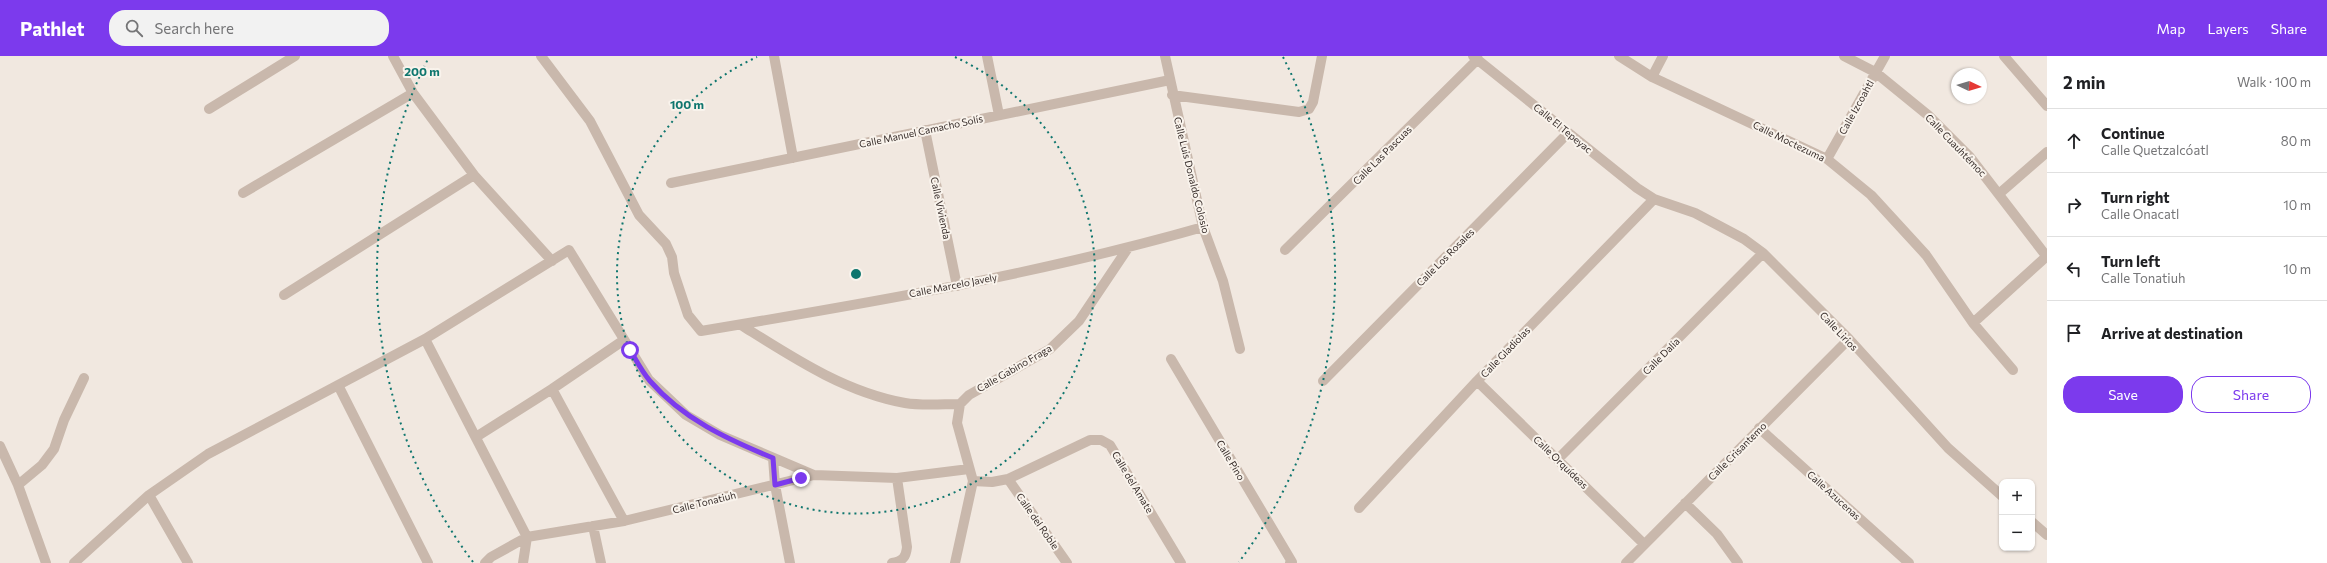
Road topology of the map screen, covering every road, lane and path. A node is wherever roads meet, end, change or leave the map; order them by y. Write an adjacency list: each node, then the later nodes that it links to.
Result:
1 (295, 56): 20 (street)
2 (393, 56): 17 (street)
3 (541, 56): 41 (street, Calle Marcelo Javely)
4 (774, 56): 25 (street)
5 (988, 56): 21 (street)
6 (1165, 56): 16 (street, Calle Luis Donaldo Colosio)
7 (1322, 56): 18 (street)
8 (1619, 56): 15 (street, Calle Moctezuma)
9 (1663, 56): 15 (street)
10 (1844, 56): 14 (street, Calle Cuauhtémoc)
11 (1885, 56): 14 (street, Calle Izcoahtl)
12 (2004, 56): 19 (street)
13 (1476, 58): 23 (street, Calle El Tepeyac); 34 (street, Calle Las Pascuas)
14 (1875, 72): 26 (street, Calle Izcoahtl); 30 (street, Calle Cuauhtémoc)
15 (1652, 77): 26 (street, Calle Moctezuma)
16 (1170, 80): 18 (street, Calle Luis Donaldo Colosio); 21 (street, Calle Manuel Camacho Solís)
17 (413, 93): 27 (street); 29 (street)
18 (1172, 94): 32 (street, Calle Luis Donaldo Colosio)
19 (2047, 106)
20 (209, 109)
21 (999, 115): 22 (street, Calle Manuel Camacho Solís)
22 (925, 130): 25 (street, Calle Manuel Camacho Solís); 38 (street, Calle Vivienda)
23 (1568, 133): 31 (street, Calle El Tepeyac); 49 (street, Calle Los Rosales)
24 (2047, 152): 30 (street)
25 (793, 158): 28 (street, Calle Manuel Camacho Solís)
26 (1827, 159): 40 (street, Calle Moctezuma)
27 (474, 175): 37 (street); 39 (street)
28 (672, 183)
29 (243, 193)
30 (2000, 193): 36 (street, Calle Cuauhtémoc)
31 (1654, 199): 35 (street, Calle Lirios); 50 (street, Calle Gladiolas)
32 (1203, 227): 33 (street, Calle Marcelo Javely); 45 (street, Calle Luis Donaldo Colosio)
33 (1128, 248): 38 (street, Calle Marcelo Javely); 53 (street, Calle Gabino Fraga)
34 (1285, 250)
35 (1763, 253): 43 (street, Calle Lirios); 58 (street, Calle Dalia)
36 (2047, 256): 40 (street)
37 (552, 261): 42 (street); 44 (street)
38 (957, 286): 41 (street, Calle Marcelo Javely)
39 (284, 295)
40 (1973, 322): 47 (street, Calle Moctezuma)
41 (741, 324): 53 (street)
42 (425, 339): 51 (street); 55 (street)
43 (1848, 339): 54 (street, Calle Crisantemo); 66 (street, Calle Lirios)
44 (624, 340): 52 (street); 57 (street)
45 (1240, 349)
46 (1171, 359): 76 (street, Calle Pino)
47 (2013, 370)
48 (84, 378): 64 (street)
49 (1323, 381)
50 (1477, 381): 58 (street, Calle Orquídeas); 69 (street, Calle Gladiolas)
51 (338, 385): 67 (street); 80 (street)
52 (552, 389): 55 (street); 70 (street)
53 (960, 404): 59 (street)
54 (1759, 428): 68 (street, Calle Crisantemo); 91 (street, Calle Azucenas)
55 (476, 437): 74 (street)
56 (0, 446): 64 (street)
57 (773, 458): 60 (street); 65 (street)
58 (1558, 459): 75 (street, Calle Orquídeas)
59 (969, 469): 61 (street); 63 (street)
60 (814, 475): 61 (street); 65 (street, Calle Tonatiuh)
61 (897, 478): 85 (street)
62 (1008, 479): 63 (street, Calle del Amate); 87 (street, Calle del Roble); 88 (street, Calle del Amate)
63 (973, 481): 86 (street)
64 (18, 485): 77 (street)
65 (775, 485): 70 (street, Calle Tonatiuh); 84 (street)
66 (1999, 493)
67 (149, 495): 78 (street); 79 (street)
68 (1685, 503): 75 (street, Calle Crisantemo); 90 (street)
69 (1359, 508)
70 (624, 521): 72 (street, Calle Tonatiuh)
71 (2035, 525): 73 (street)
72 (593, 526): 74 (street, Calle Tonatiuh); 83 (street)
73 (2047, 535)
74 (527, 537): 81 (street, Calle Tonatiuh); 82 (street)
75 (1644, 544): 89 (street, Calle Crisantemo)
76 (1291, 562)
77 (46, 563)
78 (74, 563)
79 (188, 563)
80 (428, 563)
81 (485, 563)
82 (523, 563)
83 (601, 563)
84 (790, 563)
85 (892, 563)
86 (955, 563)
87 (1067, 563)
88 (1182, 563)
89 (1626, 563)
90 (1738, 563)
91 (1909, 563)

